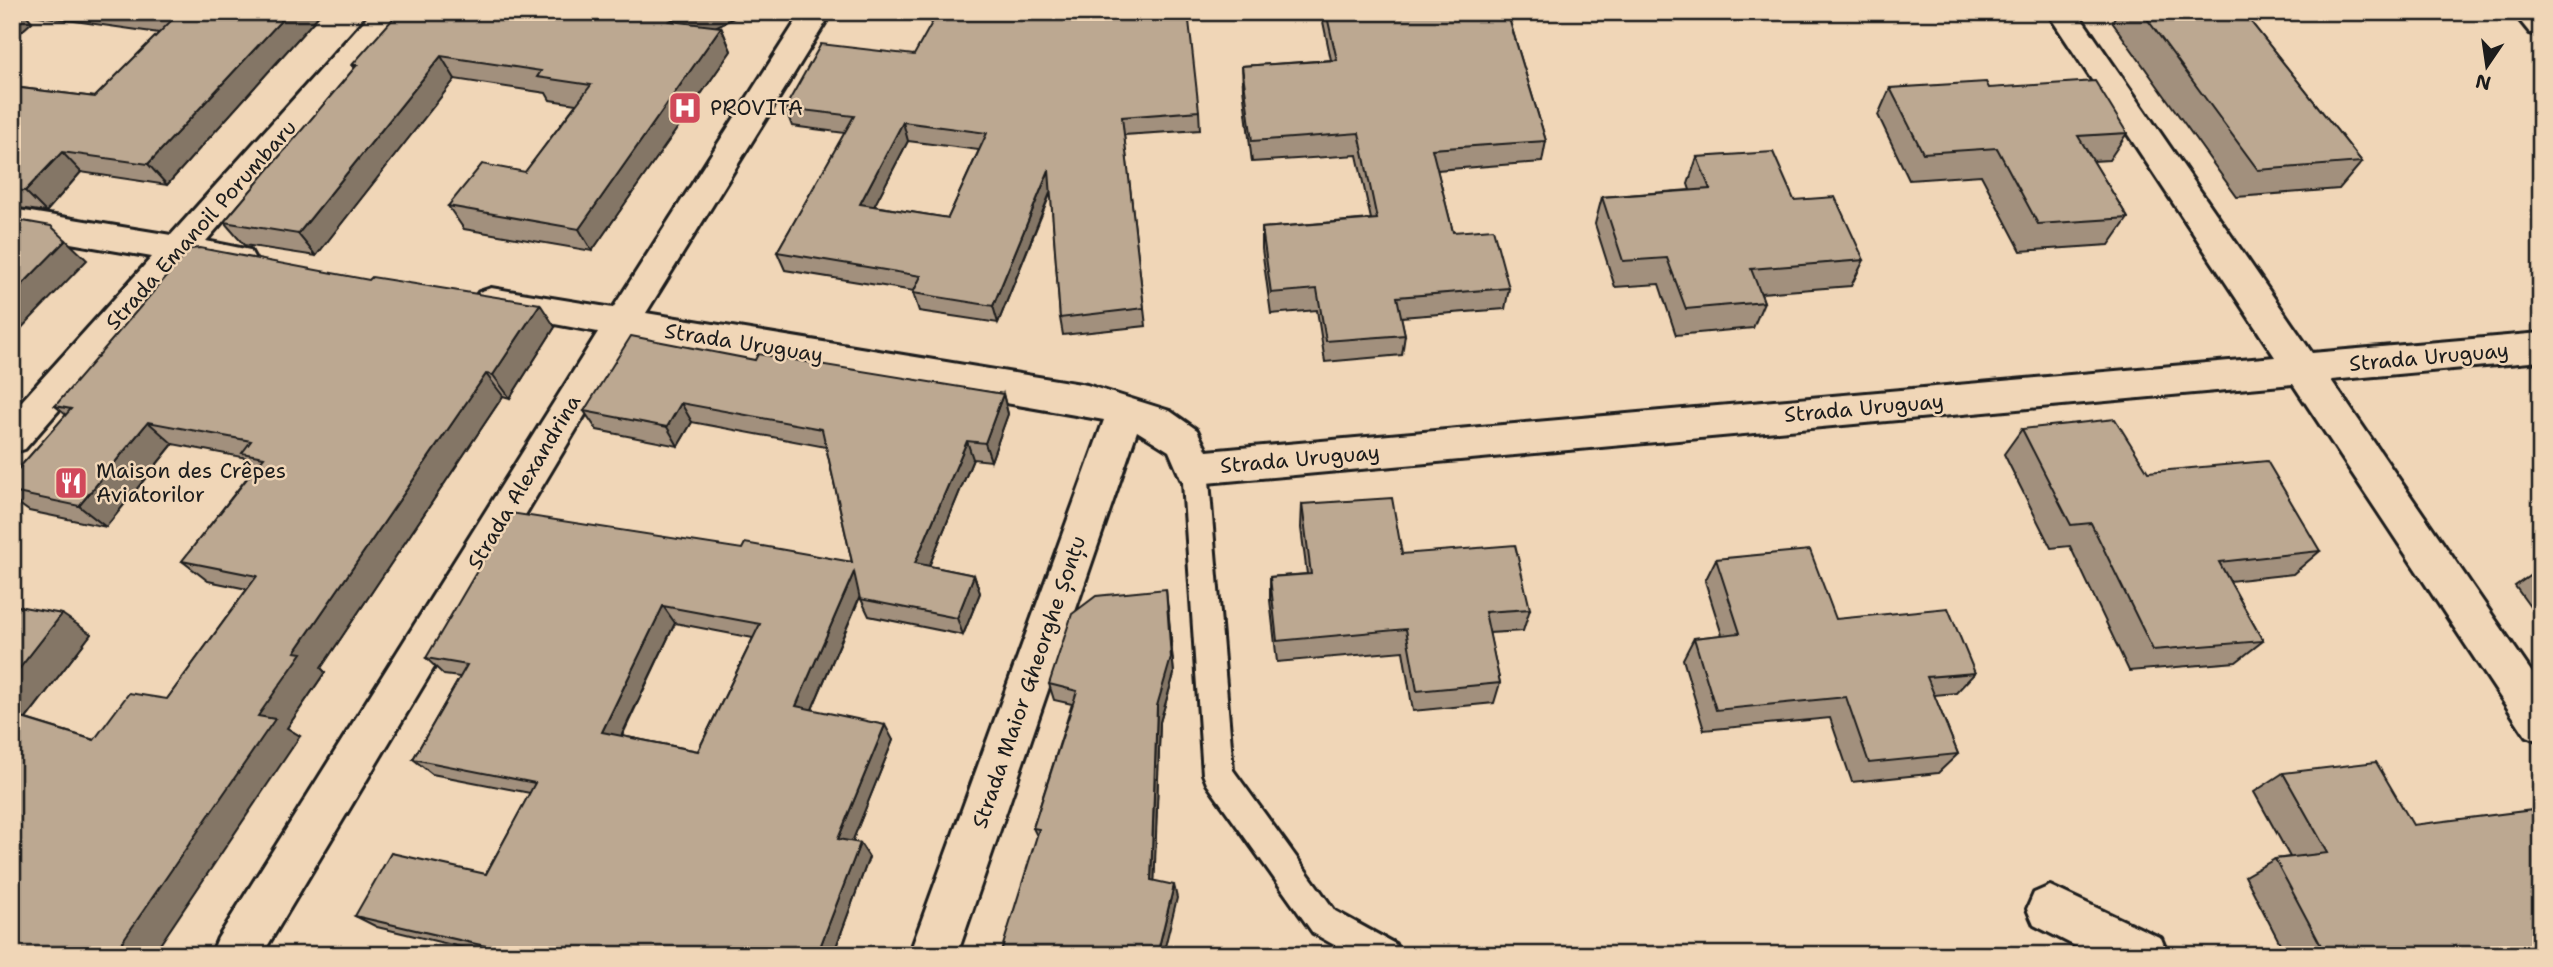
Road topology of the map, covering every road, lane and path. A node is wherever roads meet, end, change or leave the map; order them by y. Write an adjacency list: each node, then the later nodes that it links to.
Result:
1 (389, 12): 7 (street, Strada Emanoil Porumbaru)
2 (817, 12): 10 (street, Strada Alexandrina)
3 (2062, 12): 12 (street)
4 (2528, 12): 5 (street)
5 (2541, 26)
6 (12, 221): 7 (street)
7 (180, 249): 8 (street); 14 (street, Strada Emanoil Porumbaru)
8 (274, 265)
9 (460, 296): 10 (street, Strada Uruguay)
10 (621, 323): 13 (street, Strada Uruguay); 18 (street, Strada Alexandrina)
11 (2541, 346): 12 (street, Strada Uruguay)
12 (2302, 368): 15 (street, Strada Uruguay); 16 (street)
13 (1126, 410): 15 (street, Strada Uruguay); 19 (street, Strada Maior Gheorghe Șonțu)
14 (12, 438)
15 (1195, 468): 20 (lane)
16 (2541, 722)
17 (2050, 909): 21 (street)
18 (235, 955)
19 (933, 955)
20 (1384, 955)
21 (2144, 955)

